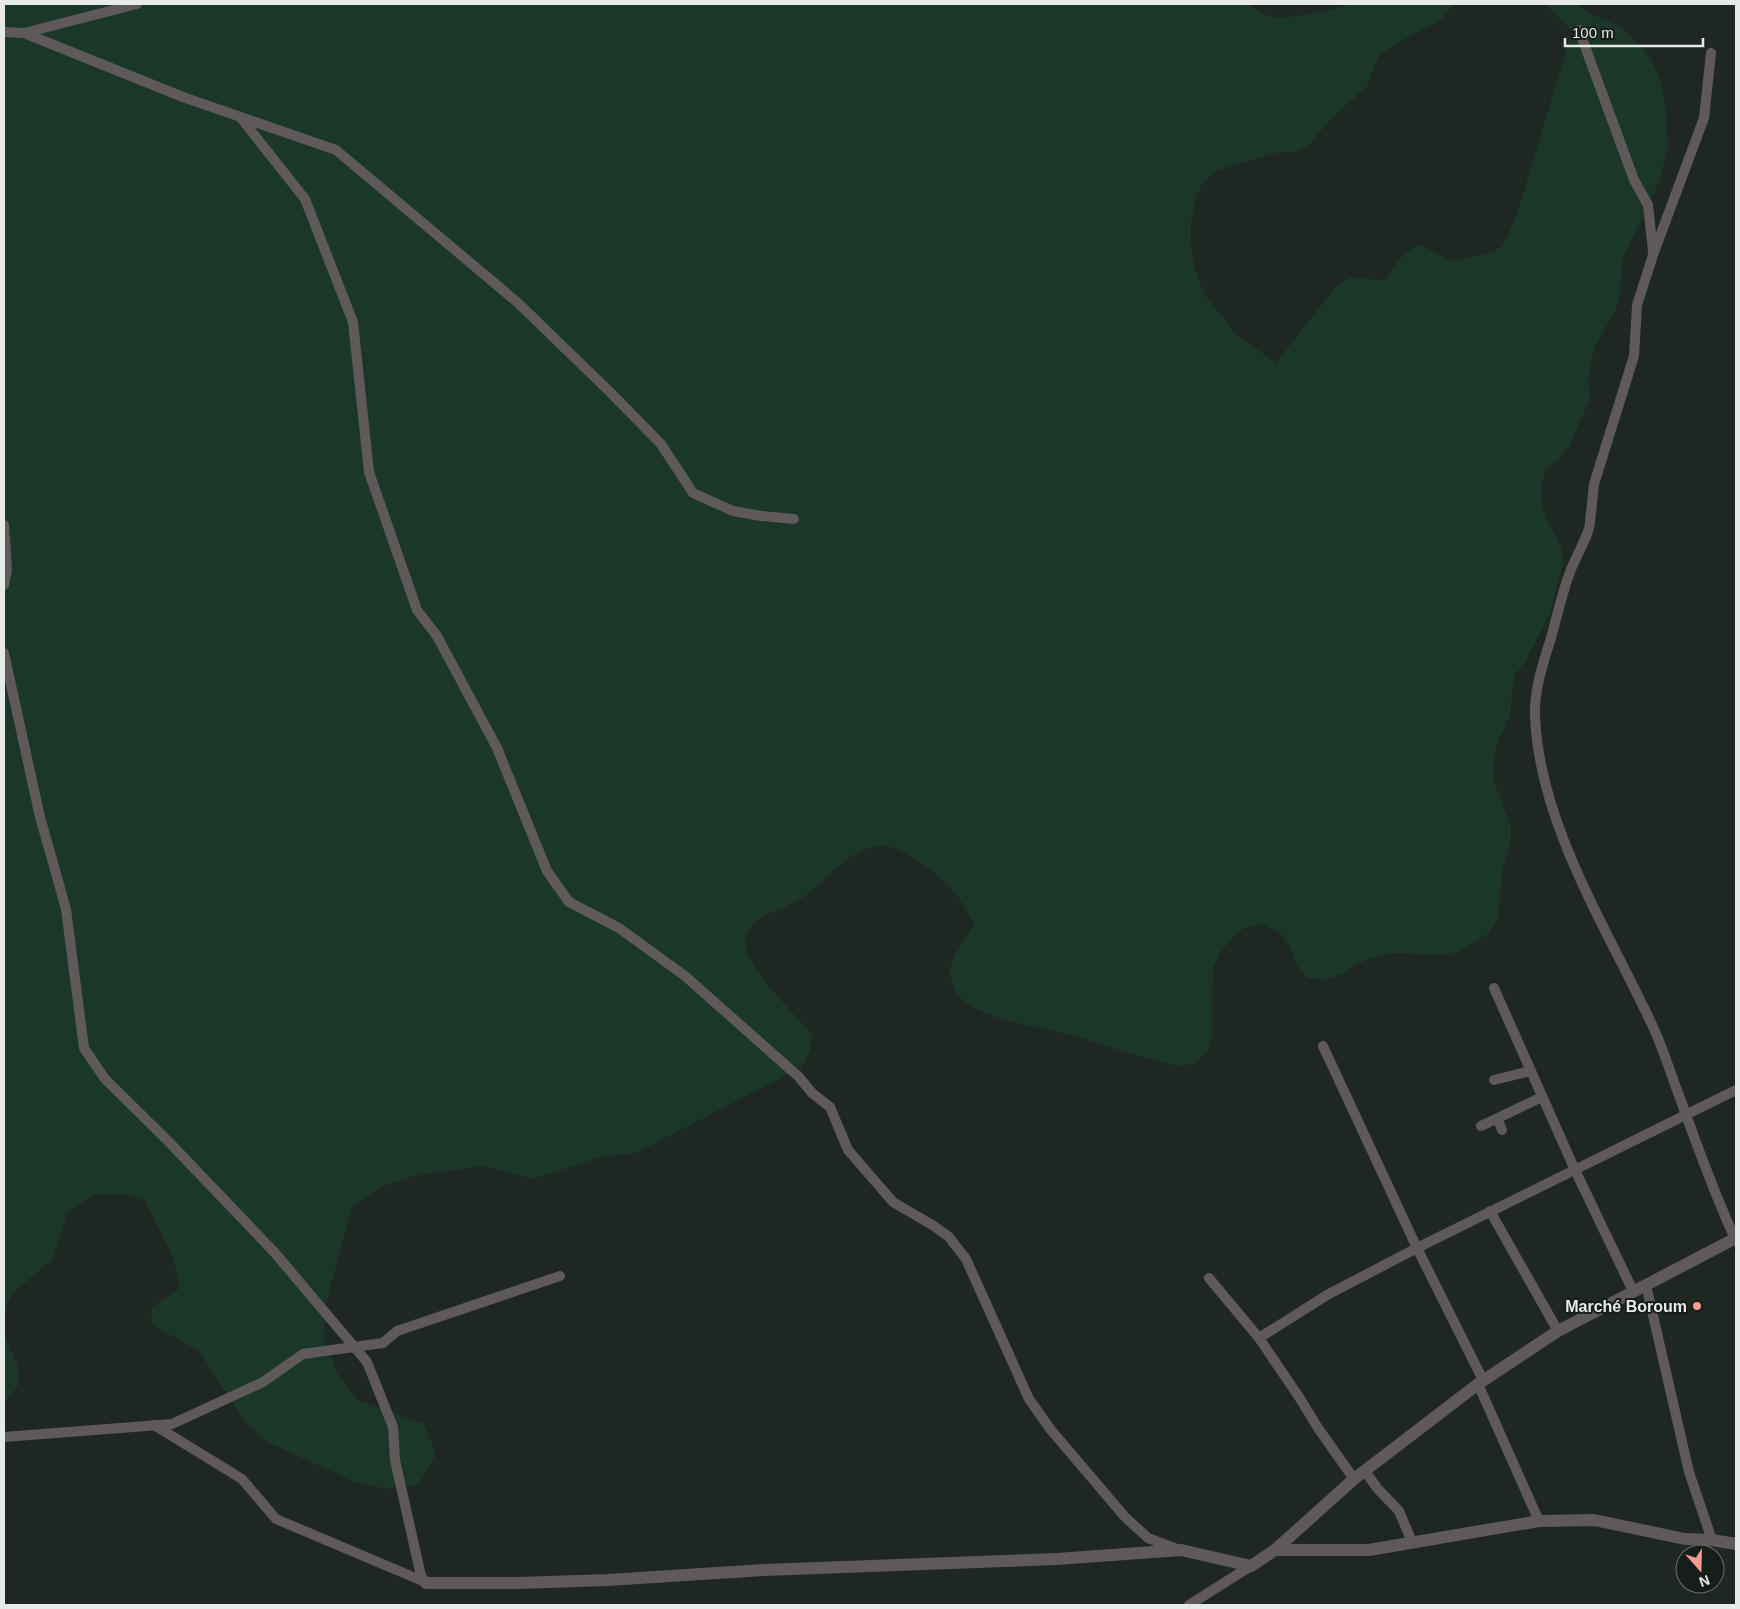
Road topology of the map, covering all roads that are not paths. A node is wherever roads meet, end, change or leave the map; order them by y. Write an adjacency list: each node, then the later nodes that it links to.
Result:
1 (137, 4): 4 (street)
2 (1578, 30): 7 (street)
3 (4, 32): 4 (street)
4 (24, 33): 6 (street)
5 (1711, 52): 7 (street)
6 (241, 118): 8 (street); 42 (street)
7 (1653, 255): 18 (street)
8 (794, 519)
9 (4, 525): 10 (street)
10 (4, 585)
11 (4, 653): 32 (street)
12 (1494, 988): 14 (street)
13 (1323, 1046): 25 (street)
14 (1530, 1070): 15 (street); 17 (street)
15 (1494, 1080)
16 (1736, 1090): 18 (street)
17 (1542, 1097): 19 (street); 22 (street)
18 (1686, 1116): 22 (street); 24 (street)
19 (1498, 1120): 20 (street); 21 (street)
20 (1481, 1126)
21 (1502, 1130)
22 (1575, 1170): 23 (street); 29 (street)
23 (1490, 1211): 25 (street); 30 (street)
24 (1736, 1239): 28 (street)
25 (1417, 1248): 31 (street); 33 (street)
26 (560, 1276): 32 (street)
27 (1209, 1278): 31 (street)
28 (1646, 1285): 29 (street); 39 (street)
29 (1633, 1291): 30 (street)
30 (1558, 1331): 33 (street)
31 (1259, 1338): 37 (street)
32 (355, 1347): 34 (street); 45 (street)
33 (1481, 1382): 36 (street); 38 (street)
34 (153, 1425): 35 (street); 45 (street)
35 (4, 1437)
36 (1365, 1471): 37 (street); 40 (street)
37 (1354, 1479): 43 (street)
38 (1539, 1522): 39 (street); 40 (street)
39 (1712, 1540): 41 (street)
40 (1412, 1542): 43 (street)
41 (1736, 1544)
42 (1181, 1550): 44 (street); 45 (street)
43 (1275, 1550): 44 (street)
44 (1251, 1566): 46 (street)
45 (426, 1583)
46 (1197, 1602): 47 (street)
47 (1189, 1605)

